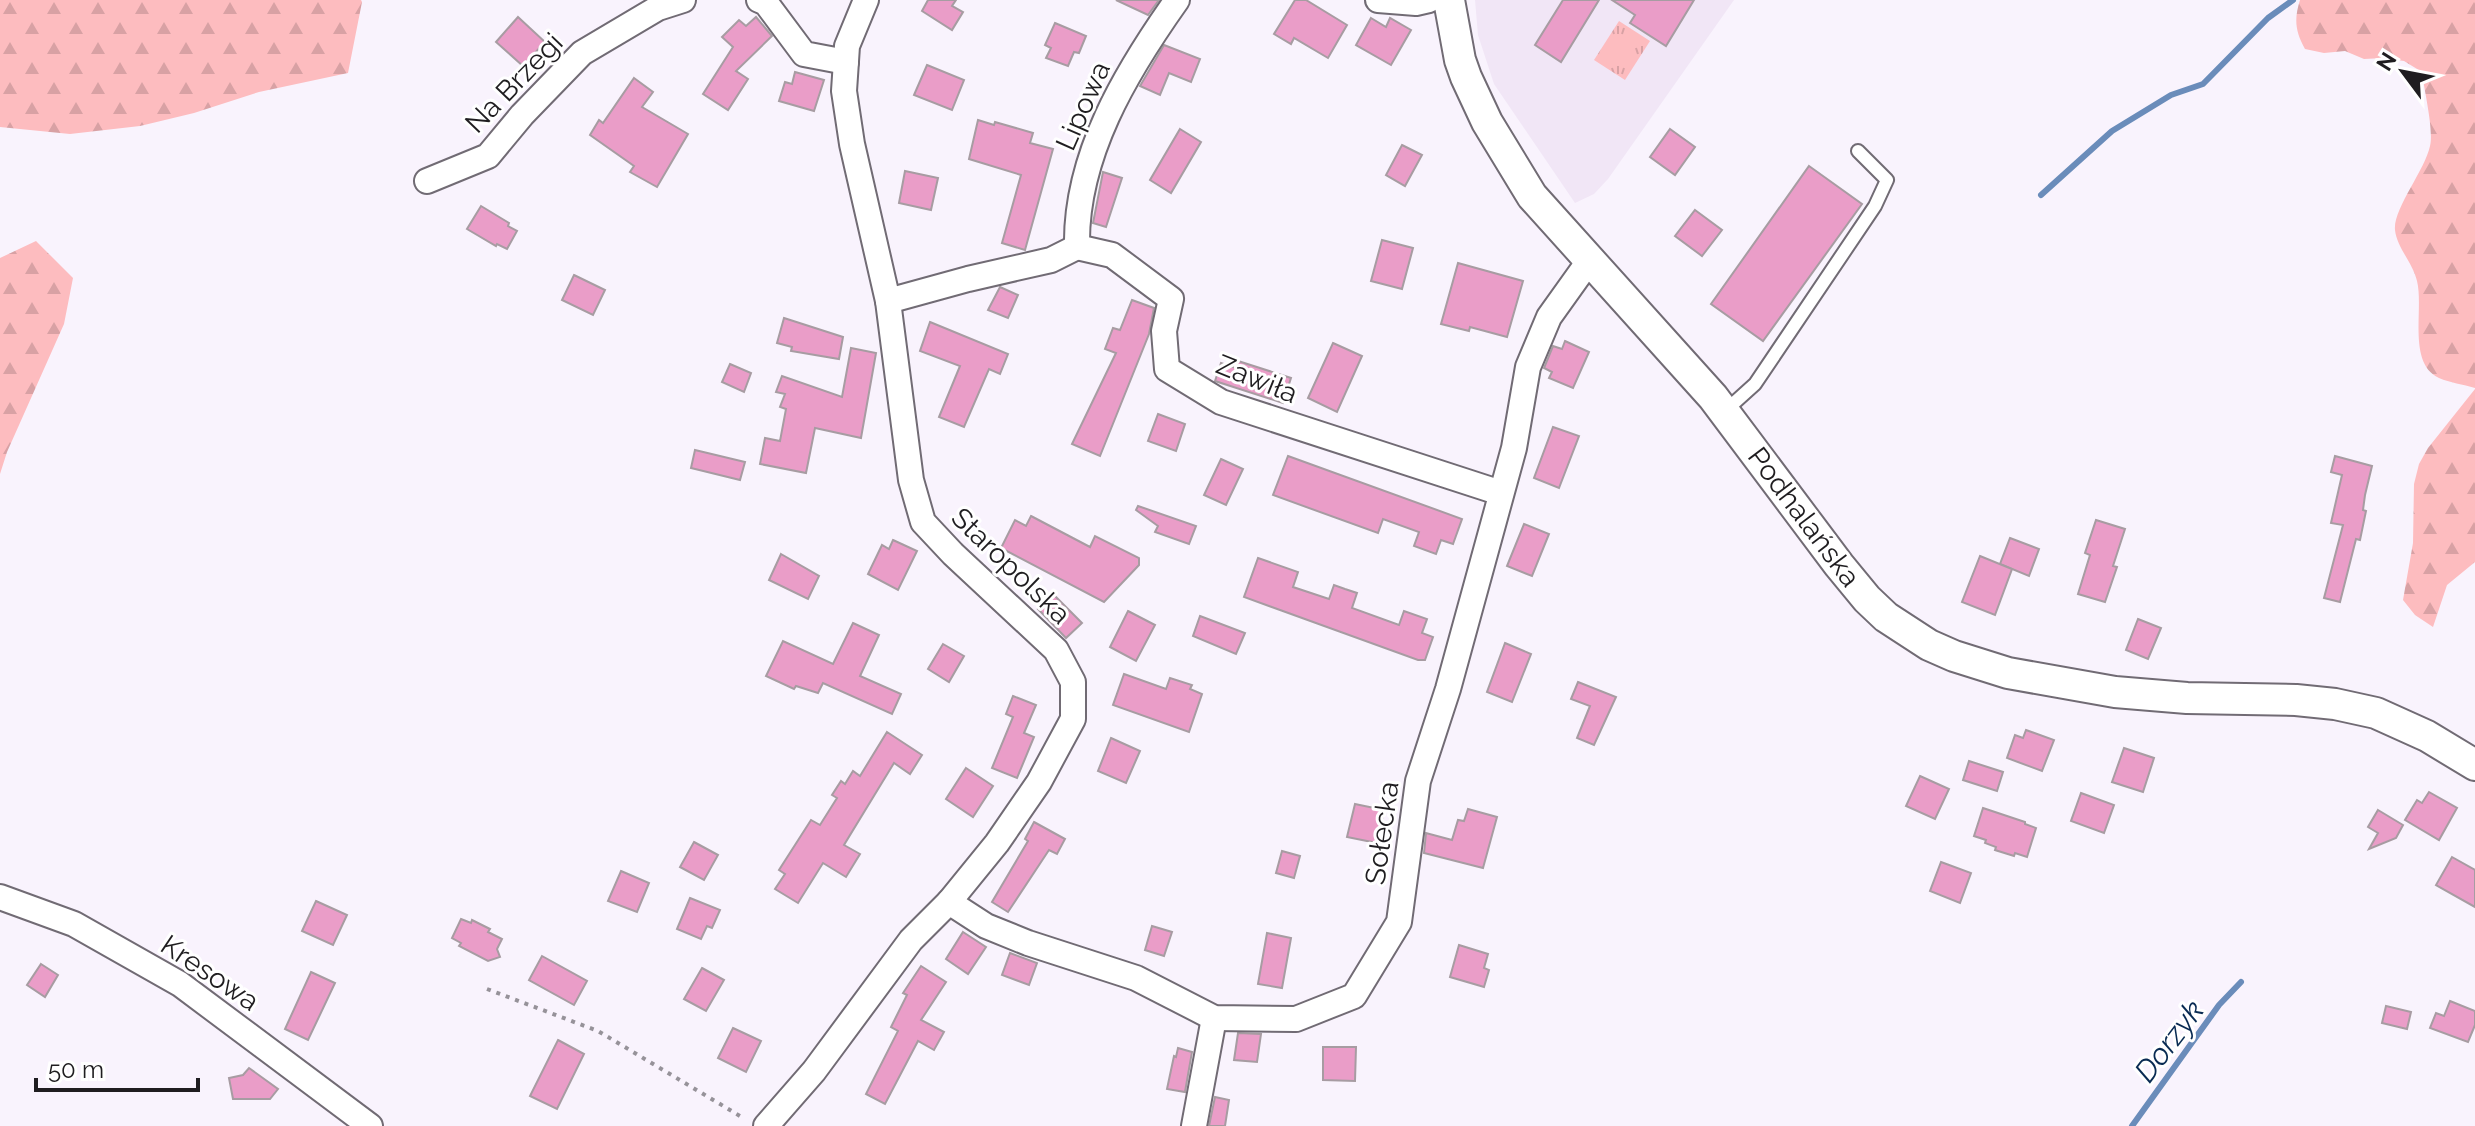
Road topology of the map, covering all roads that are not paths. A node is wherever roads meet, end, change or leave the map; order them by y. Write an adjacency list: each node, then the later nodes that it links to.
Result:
1 (683, 0): 10 (street, Na Brzegi)
2 (759, 0): 8 (street)
3 (866, 0): 8 (street, Staropolska)
4 (1177, 0): 11 (street, Lipowa)
5 (1378, 0): 6 (street)
6 (1429, 0)
7 (1449, 0): 12 (street, Podhalańska)
8 (846, 62): 13 (street, Staropolska)
9 (1858, 151): 14 (lane)
10 (427, 181)
11 (1077, 247): 13 (street); 15 (street, Zawiła)
12 (1589, 261): 14 (street, Podhalańska); 15 (street, Sołecka)
13 (888, 301): 18 (street, Staropolska)
14 (1724, 412): 16 (street, Podhalańska)
15 (1501, 493): 19 (street, Sołecka)
16 (2475, 765)
17 (0, 897): 20 (street, Kresowa)
18 (949, 902): 19 (street, Sołecka); 21 (street, Staropolska)
19 (1214, 1018): 22 (street)
20 (370, 1126)
21 (766, 1126)
22 (1194, 1126)

